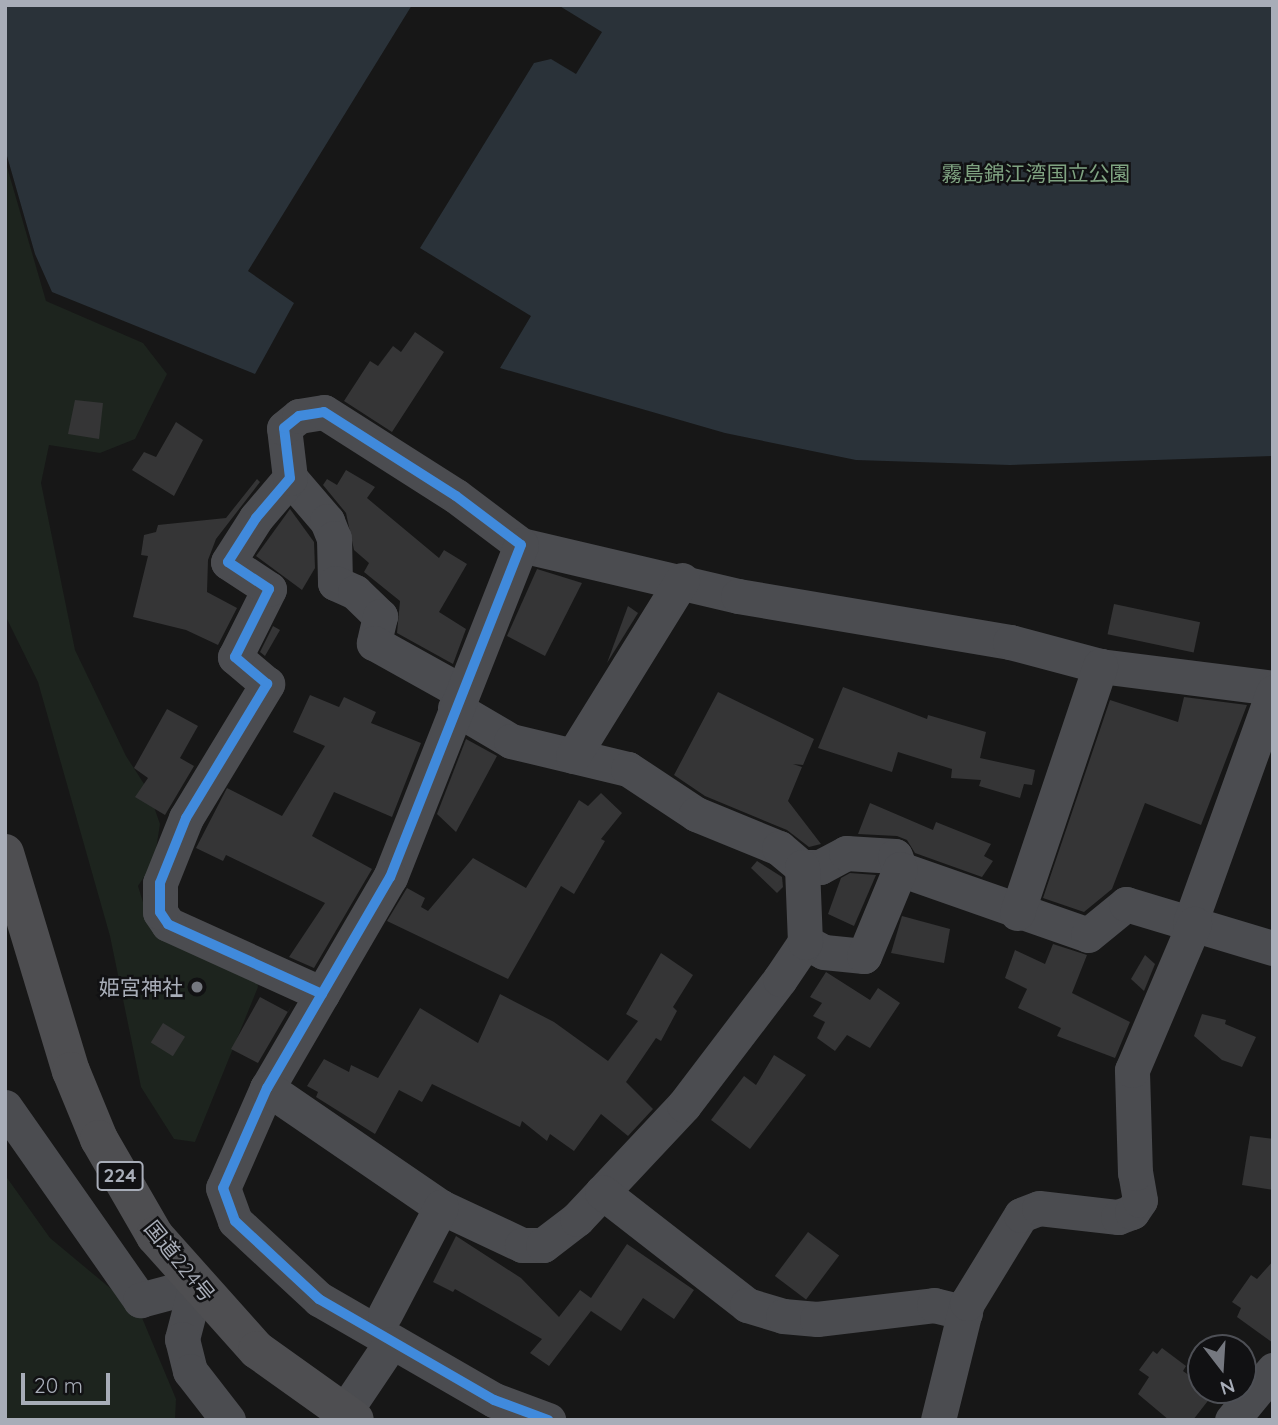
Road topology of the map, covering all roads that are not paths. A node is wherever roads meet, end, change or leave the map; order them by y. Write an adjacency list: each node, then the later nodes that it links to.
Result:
1 (290, 478): 2 (street); 7 (street); 16 (street)
2 (521, 545): 3 (street); 7 (street)
3 (682, 580): 4 (street); 8 (street)
4 (1100, 666): 5 (street); 12 (street)
5 (1273, 688)
6 (1273, 693): 13 (street)
7 (459, 700): 8 (street); 16 (street)
8 (573, 756): 10 (street)
9 (5, 853): 21 (highway, 国道224号 / 224)
10 (802, 867): 11 (street); 14 (street)
11 (900, 869): 12 (street); 14 (street)
12 (1017, 913): 13 (street)
13 (1192, 924): 15 (street); 22 (street)
14 (805, 942): 19 (street)
15 (1273, 948)
16 (322, 994): 17 (street)
17 (267, 1088): 20 (street); 23 (street)
18 (5, 1107): 21 (street)
19 (602, 1192): 20 (street); 22 (street)
20 (441, 1207): 23 (street)
21 (196, 1285): 25 (highway, 国道224号 / 224); 26 (street)
22 (965, 1313): 28 (street)
23 (388, 1329): 25 (street); 27 (street)
24 (1273, 1370): 29 (street)
25 (349, 1417)
26 (228, 1420)
27 (548, 1420)
28 (938, 1420)
29 (1232, 1420)

